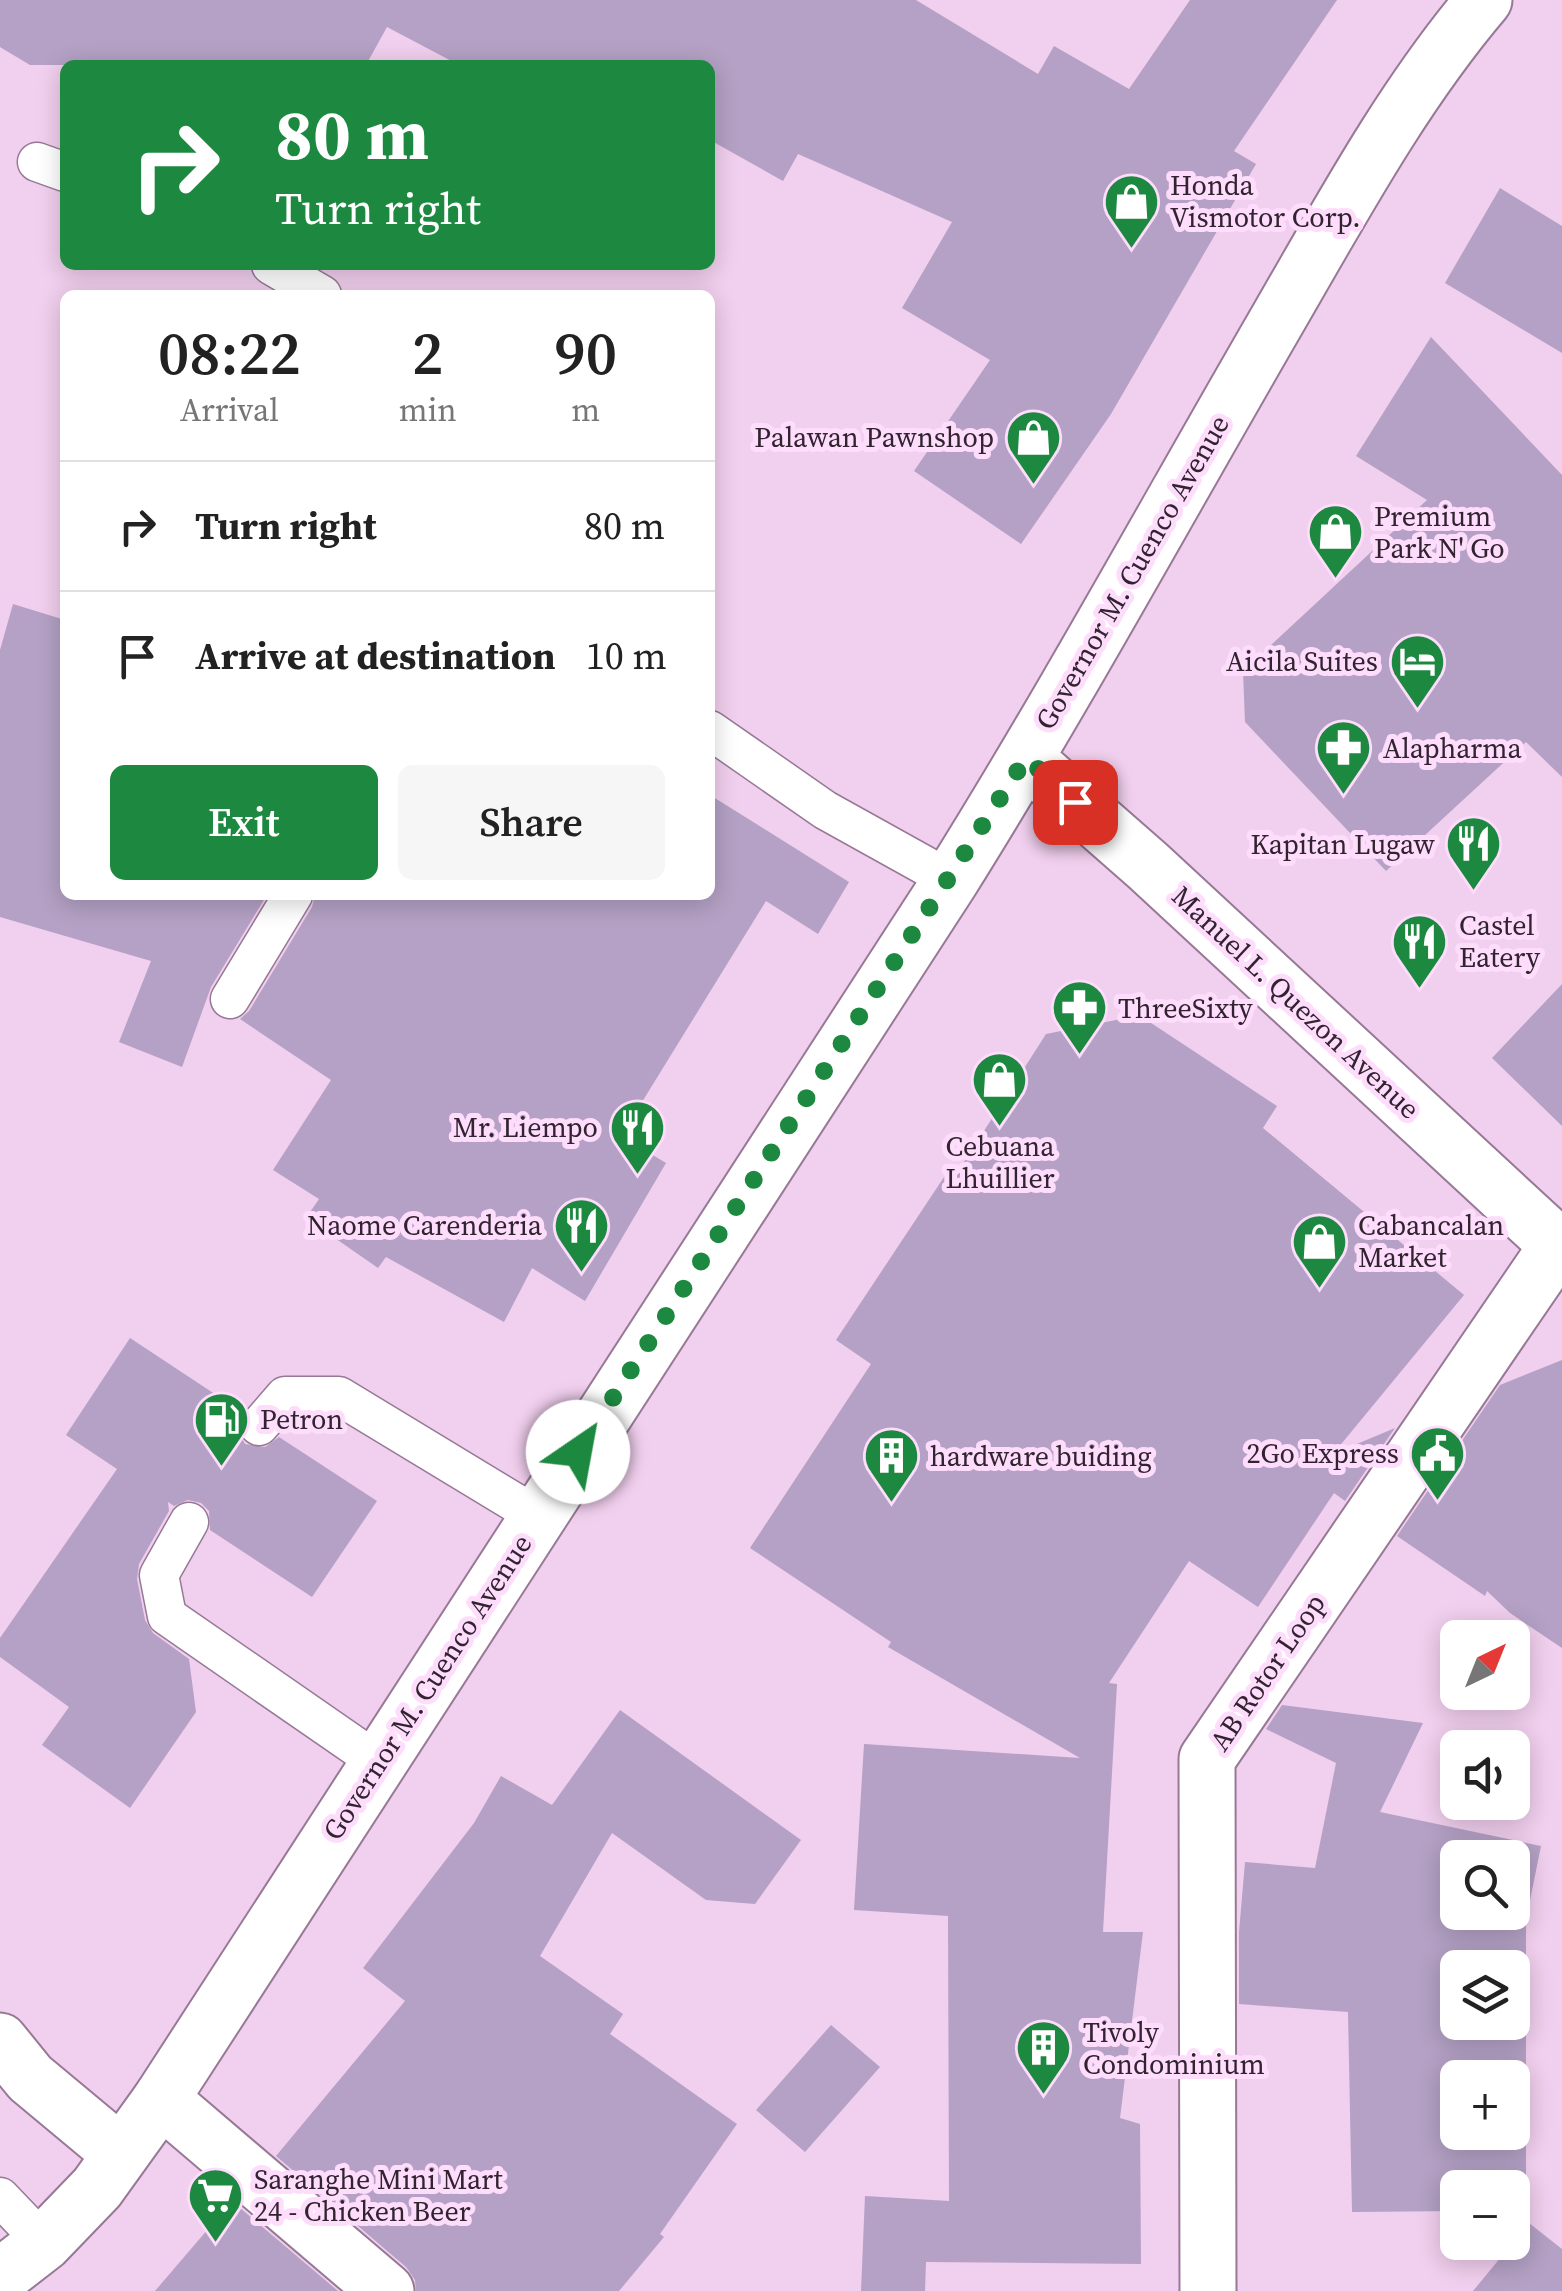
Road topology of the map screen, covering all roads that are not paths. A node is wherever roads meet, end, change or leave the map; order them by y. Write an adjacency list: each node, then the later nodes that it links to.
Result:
1 (1484, 0): 5 (main road, Governor M. Cuenco Avenue)
2 (280, 270): 3 (lane)
3 (314, 290)
4 (715, 734): 6 (lane)
5 (1026, 758): 6 (main road, Governor M. Cuenco Avenue); 9 (main road, Manuel L. Quezon Avenue)
6 (951, 880): 11 (main road, Governor M. Cuenco Avenue)
7 (290, 900): 8 (lane)
8 (230, 1000)
9 (1560, 1247): 21 (main road, AB Rotor Loop)
10 (259, 1426): 11 (lane)
11 (537, 1516): 13 (main road, Governor M. Cuenco Avenue)
12 (189, 1522): 13 (lane)
13 (378, 1762): 15 (main road, Governor M. Cuenco Avenue)
14 (0, 2041): 16 (main road)
15 (160, 2098): 16 (main road, Governor M. Cuenco Avenue); 20 (main road)
16 (120, 2152): 18 (main road, Governor M. Cuenco Avenue)
17 (0, 2197): 18 (lane)
18 (44, 2243): 19 (main road, Governor M. Cuenco Avenue)
19 (0, 2278)
20 (386, 2291)
21 (1208, 2291)

